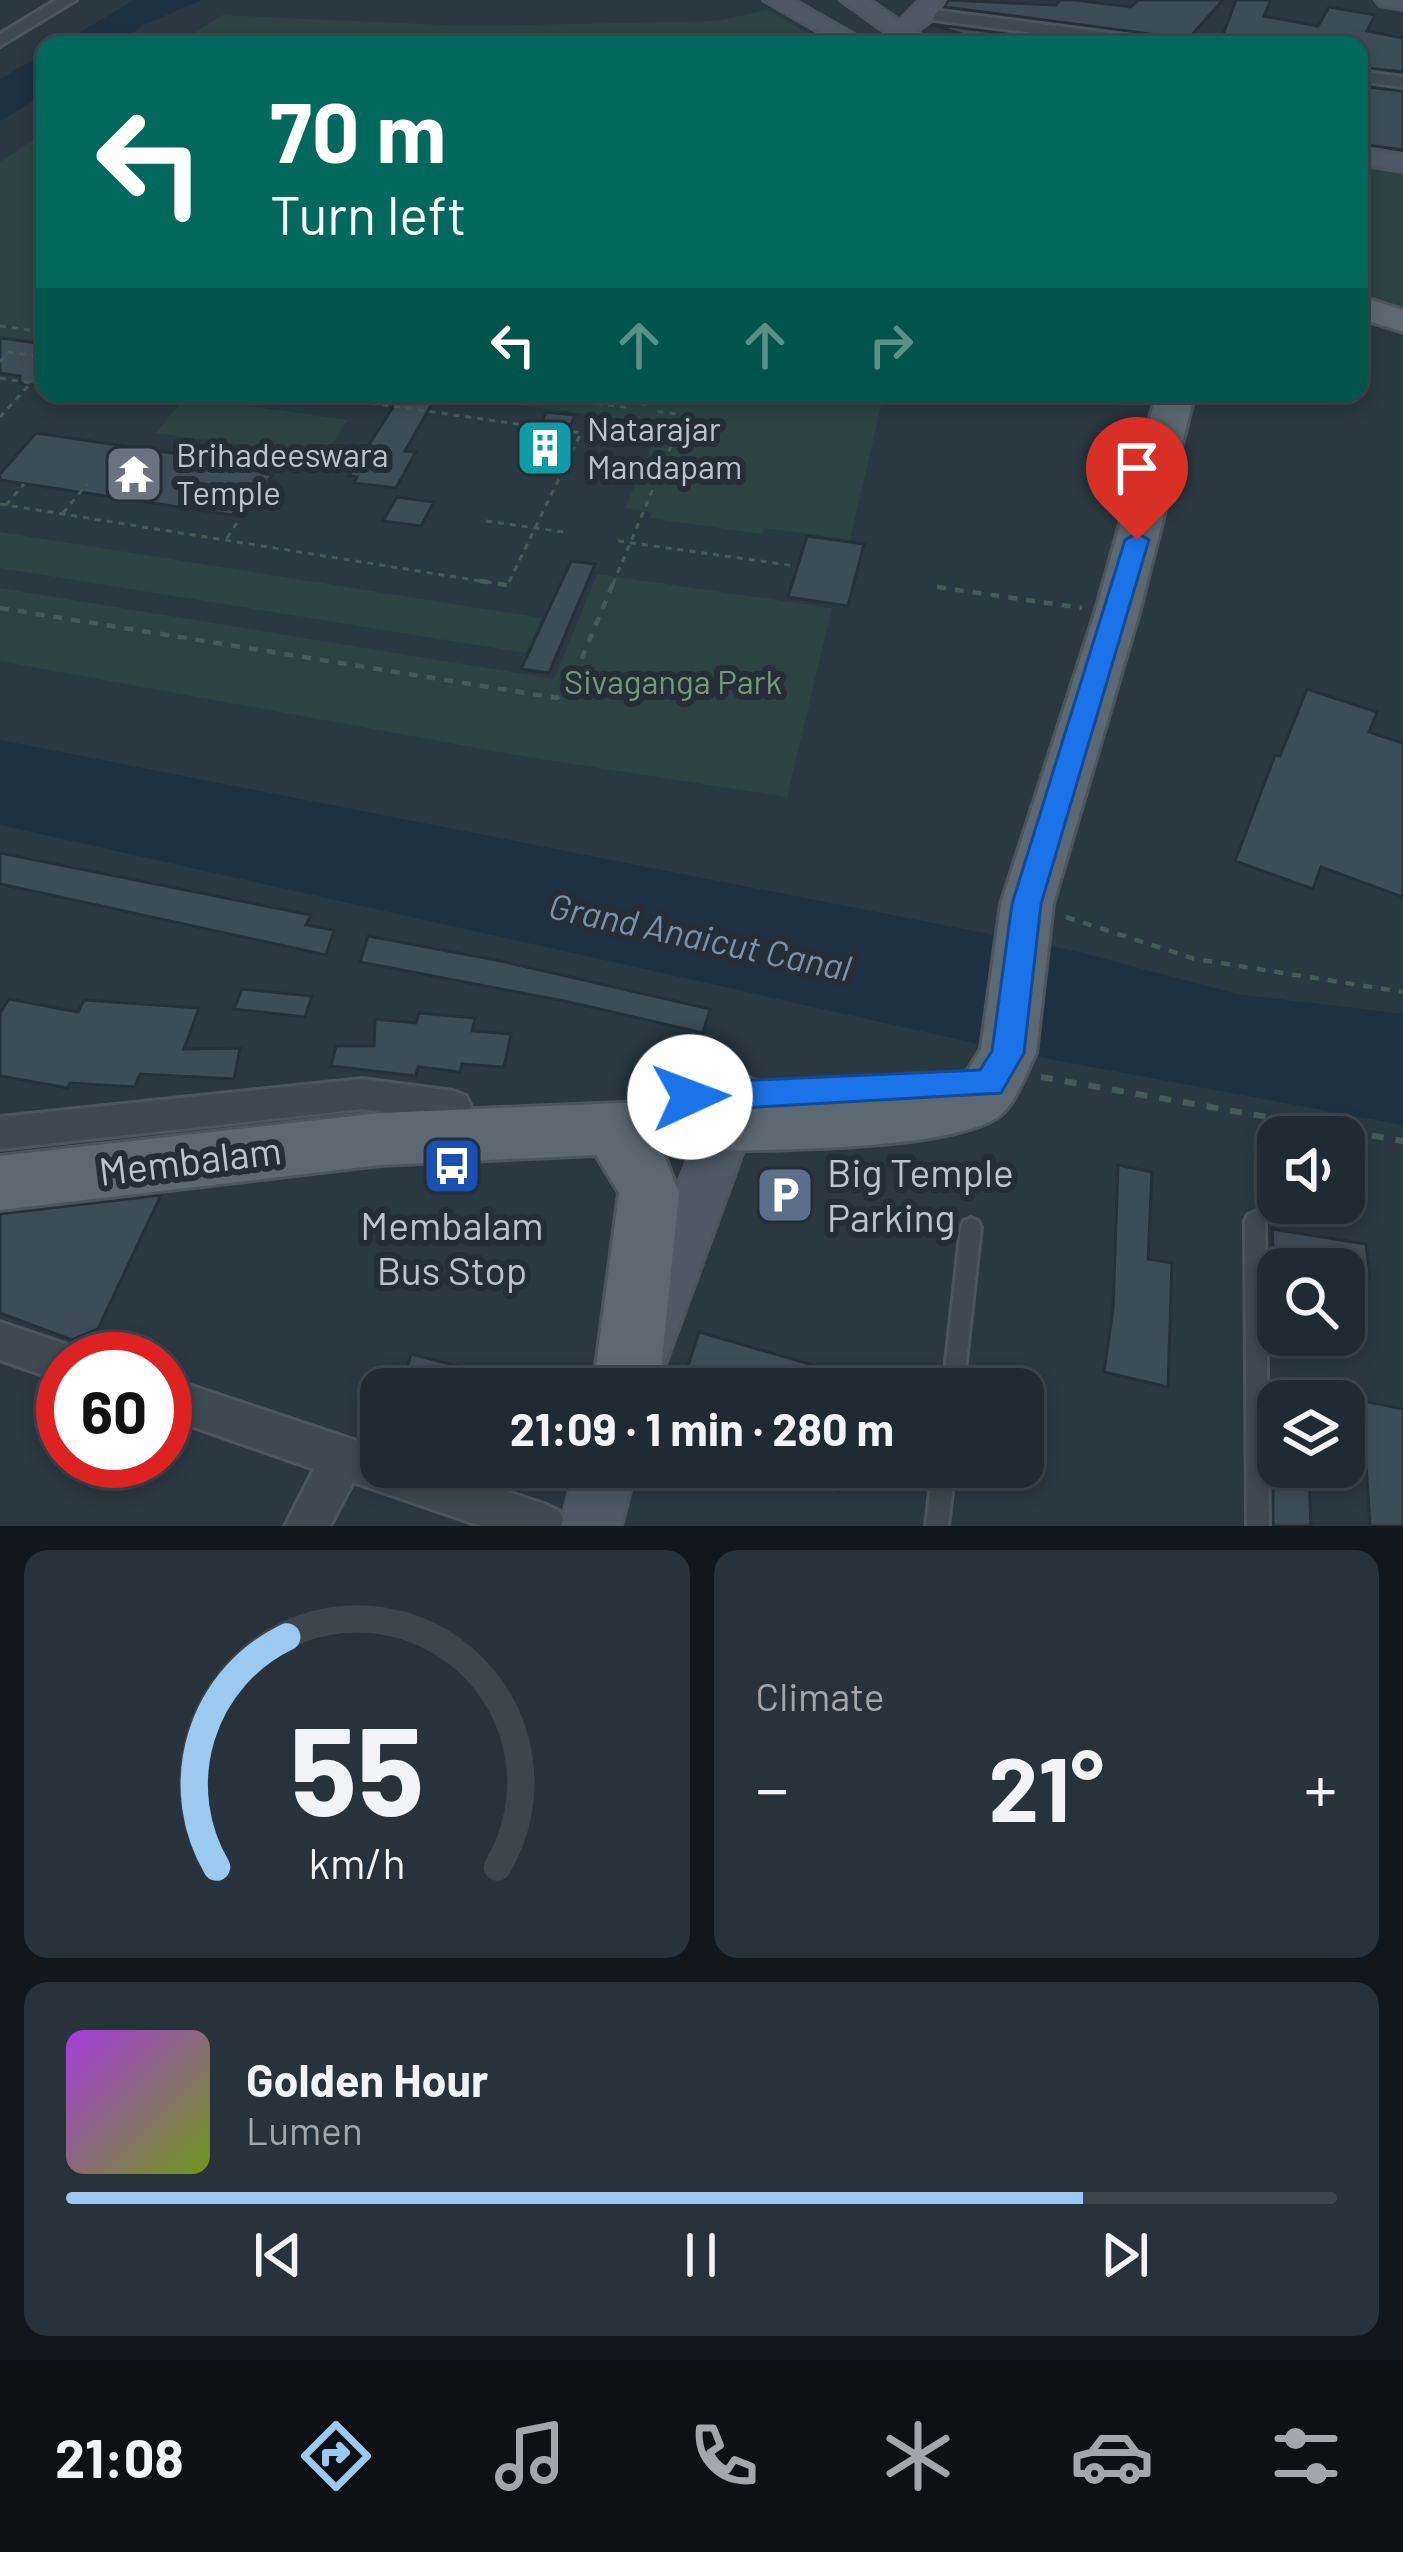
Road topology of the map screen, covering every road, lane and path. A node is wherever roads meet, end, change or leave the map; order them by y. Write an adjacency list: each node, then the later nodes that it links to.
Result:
1 (68, 0): 11 (street)
2 (776, 0): 7 (main road)
3 (853, 0): 8 (main road)
4 (1388, 0): 5 (main road)
5 (1403, 2)
6 (928, 7): 9 (main road); 10 (street)
7 (843, 36)
8 (907, 36)
9 (917, 36)
10 (1108, 36)
11 (0, 41)
12 (1368, 77): 13 (street)
13 (1403, 82)
14 (1368, 157): 15 (main road)
15 (1403, 163)
16 (1368, 318): 18 (main road)
17 (1368, 320): 21 (main road)
18 (1403, 321)
19 (0, 326): 20 (path)
20 (36, 331)
21 (1403, 333)
22 (36, 356): 23 (path)
23 (0, 362)
24 (0, 378): 28 (path)
25 (362, 402): 35 (path)
26 (583, 402): 39 (path)
27 (1174, 402): 43 (main road)
28 (0, 417)
29 (24, 484): 31 (path)
30 (87, 484): 33 (path)
31 (3, 504): 33 (path)
32 (246, 509): 37 (path)
33 (63, 513): 37 (path)
34 (486, 521): 35 (path)
35 (534, 528): 36 (path); 37 (path)
36 (565, 532)
37 (226, 538)
38 (618, 541): 39 (path)
39 (633, 543): 40 (path); 42 (path)
40 (796, 566)
41 (937, 587): 43 (path)
42 (0, 608)
43 (1117, 614): 44 (main road)
44 (1025, 914): 45 (path); 46 (main road)
45 (1403, 992)
46 (999, 1068): 48 (main road); 52 (path)
47 (453, 1107): 48 (main road); 49 (main road); 51 (street)
48 (732, 1111): 50 (main road); 60 (main road)
49 (380, 1125): 50 (main road); 53 (main road, Membalam); 54 (main road, Membalam)
50 (612, 1131): 59 (main road)
51 (0, 1133)
52 (1403, 1141)
53 (0, 1156)
54 (0, 1183)
55 (1255, 1221): 70 (lane)
56 (971, 1227): 61 (lane)
57 (3, 1348): 58 (street)
58 (36, 1356)
59 (628, 1368)
60 (634, 1368)
61 (955, 1368)
62 (192, 1406): 63 (street)
63 (343, 1457): 66 (street); 67 (street)
64 (601, 1488): 68 (main road)
65 (942, 1488): 69 (lane)
66 (307, 1526)
67 (544, 1526)
68 (591, 1526)
69 (938, 1526)
70 (1258, 1526)

